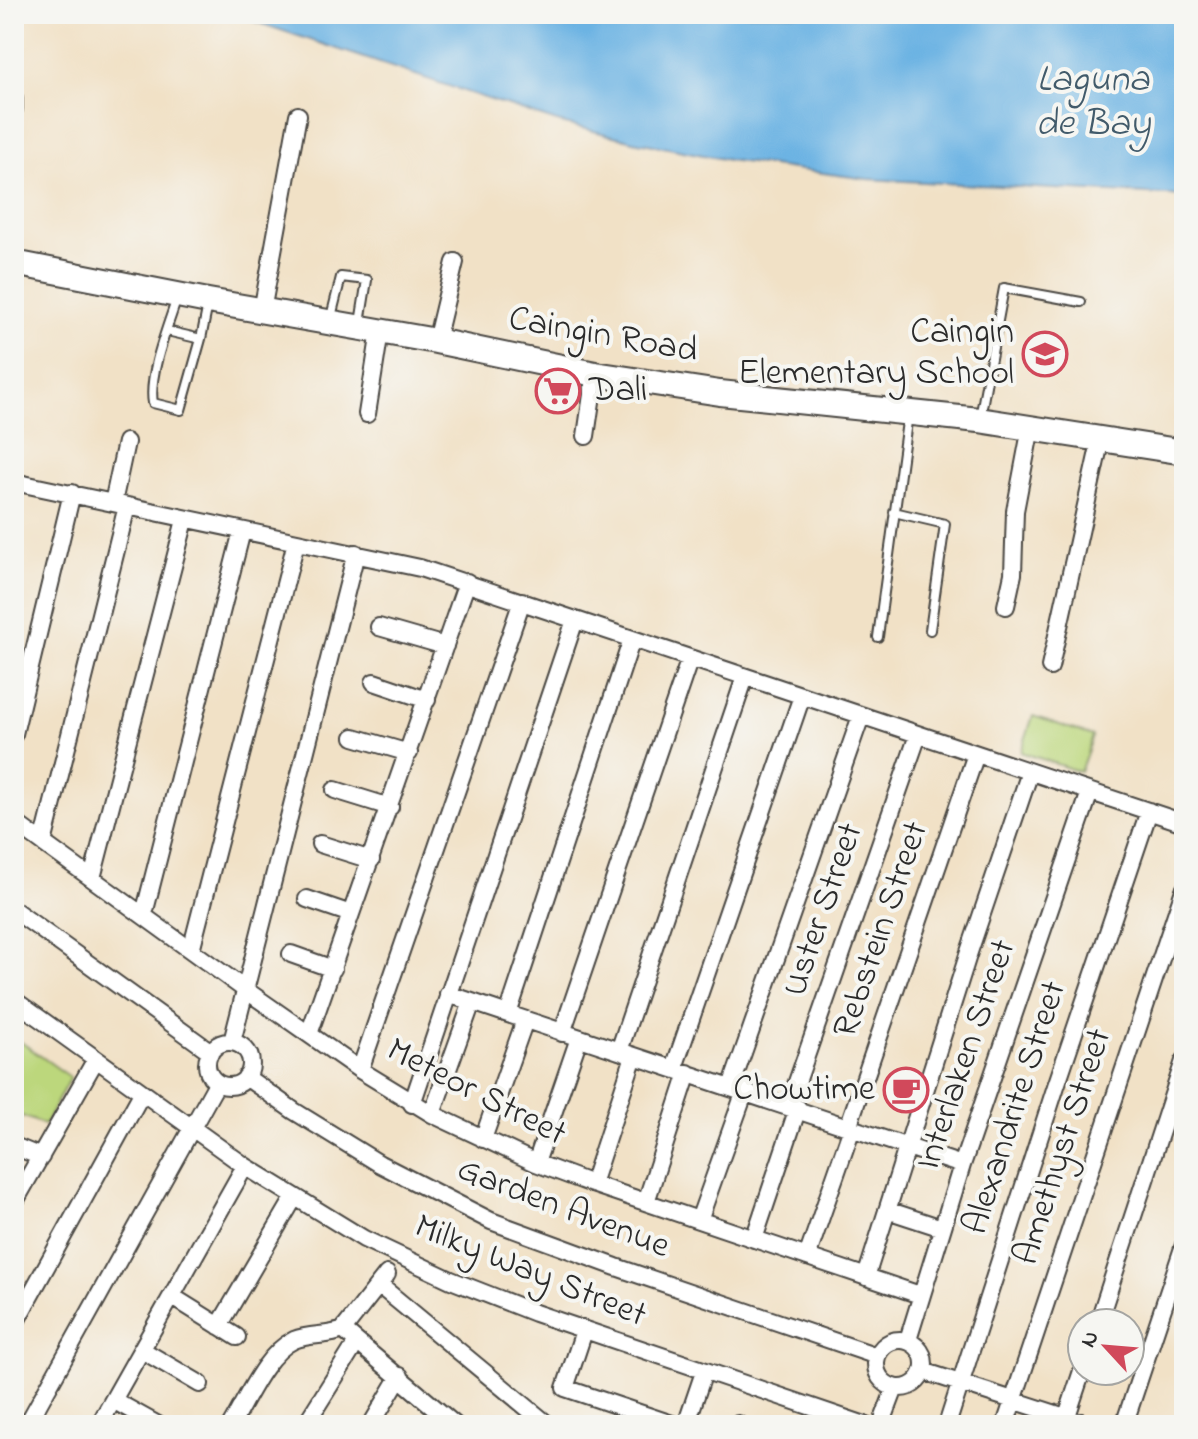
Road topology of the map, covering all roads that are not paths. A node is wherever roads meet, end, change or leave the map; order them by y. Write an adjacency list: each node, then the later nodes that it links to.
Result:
1 (14, 98): 2 (street)
2 (14, 109)
3 (298, 115): 9 (street)
4 (455, 262): 14 (street)
5 (14, 263): 6 (street, Caingin Road)
6 (178, 295): 7 (street, Caingin Road); 12 (lane)
7 (208, 301): 9 (street, Caingin Road); 13 (lane)
8 (1081, 302): 18 (lane)
9 (262, 311): 10 (street, Caingin Road)
10 (330, 322): 11 (street, Caingin Road); 11 (lane)
11 (370, 330): 14 (street, Caingin Road); 17 (street)
12 (167, 331): 13 (lane); 13 (lane)
13 (201, 339)
14 (436, 341): 15 (street, Caingin Road)
15 (595, 374): 16 (street, Caingin Road); 20 (street)
16 (908, 413): 18 (street, Caingin Road); 27 (lane)
17 (367, 414)
18 (979, 420): 19 (street, Caingin Road)
19 (1031, 427): 21 (street, Caingin Road); 34 (street)
20 (586, 436)
21 (1101, 438): 23 (street, Caingin Road); 42 (street)
22 (126, 442): 26 (street)
23 (1184, 452)
24 (14, 482): 25 (street)
25 (72, 493): 26 (street); 48 (street)
26 (120, 504): 28 (street); 60 (street)
27 (894, 512): 37 (lane); 38 (lane)
28 (185, 520): 29 (street); 63 (street)
29 (242, 531): 30 (street); 67 (street)
30 (296, 542): 31 (street); 69 (street)
31 (356, 553): 32 (street); 72 (street)
32 (467, 582): 33 (street); 40 (street)
33 (522, 601): 35 (street); 86 (street)
34 (1006, 606)
35 (575, 620): 39 (street); 73 (street)
36 (379, 627): 40 (street)
37 (930, 630)
38 (878, 637)
39 (632, 639): 41 (street); 76 (street)
40 (445, 646): 46 (street)
41 (690, 658): 43 (street); 78 (street)
42 (1050, 667)
43 (745, 677): 45 (street); 83 (street)
44 (374, 682): 46 (street)
45 (802, 696): 47 (street); 87 (street)
46 (427, 700): 51 (street)
47 (861, 716): 49 (street); 90 (street)
48 (14, 734)
49 (918, 735): 52 (street); 93 (street, Uster Street)
50 (354, 737): 51 (street)
51 (409, 753): 56 (street)
52 (976, 754): 53 (street); 95 (street, Rebstein Street)
53 (1030, 772): 55 (street); 99 (street)
54 (335, 790): 56 (street)
55 (1090, 792): 57 (street); 102 (street, Interlaken Street)
56 (390, 807): 62 (street)
57 (1149, 811): 59 (street); 130 (street, Alexandrite Street)
58 (14, 822): 60 (street, Meteor Street)
59 (1184, 823)
60 (43, 843): 63 (street, Meteor Street)
61 (320, 844): 62 (street)
62 (371, 860): 68 (street)
63 (92, 878): 67 (street, Meteor Street)
64 (1184, 890): 135 (street, Amethyst Street)
65 (307, 899): 68 (street)
66 (14, 910): 82 (street)
67 (144, 914): 69 (street, Meteor Street)
68 (351, 914): 71 (street)
69 (191, 950): 72 (street, Meteor Street)
70 (291, 954): 71 (street)
71 (333, 969): 79 (street)
72 (247, 991): 79 (street, Meteor Street); 81 (street)
73 (448, 994): 75 (street); 92 (street)
74 (14, 1000): 84 (street, Milky Way Street)
75 (472, 1002): 76 (street); 94 (street)
76 (508, 1014): 77 (street)
77 (525, 1020): 78 (street); 97 (street)
78 (562, 1033): 80 (street)
79 (309, 1034): 86 (street, Meteor Street)
80 (579, 1038): 83 (street); 101 (street)
81 (232, 1042): 82 (street); 88 (street)
82 (211, 1052): 89 (street)
83 (626, 1053): 87 (street); 104 (street)
84 (96, 1059): 91 (street, Milky Way Street); 100 (street)
85 (1184, 1061): 117 (street)
86 (360, 1070): 92 (street, Meteor Street)
87 (681, 1071): 90 (street); 106 (street)
88 (246, 1077): 89 (street); 126 (street, Garden Avenue)
89 (217, 1083): 96 (street)
90 (738, 1089): 93 (street); 109 (street)
91 (142, 1093): 96 (street, Milky Way Street); 118 (street)
92 (412, 1104): 94 (street, Meteor Street)
93 (794, 1107): 95 (street); 111 (street, Uster Street)
94 (432, 1114): 97 (street, Meteor Street)
95 (850, 1128): 99 (street); 113 (street, Rebstein Street)
96 (194, 1129): 103 (street, Milky Way Street); 138 (street)
97 (483, 1139): 101 (street, Meteor Street)
98 (14, 1146): 100 (street)
99 (906, 1146): 102 (street); 108 (street)
100 (41, 1157): 107 (street)
101 (536, 1163): 104 (street, Meteor Street)
102 (962, 1165): 110 (street, Interlaken Street)
103 (245, 1166): 105 (street, Milky Way Street); 116 (street)
104 (592, 1184): 106 (street, Meteor Street)
105 (294, 1198): 119 (street); 121 (street, Milky Way Street)
106 (646, 1202): 109 (street, Meteor Street)
107 (14, 1203)
108 (887, 1210): 110 (street); 114 (street)
109 (699, 1220): 111 (street, Meteor Street)
110 (942, 1228): 115 (street, Interlaken Street)
111 (754, 1239): 113 (street, Meteor Street)
112 (1184, 1245): 152 (street)
113 (807, 1257): 114 (street, Meteor Street)
114 (866, 1277): 115 (street, Meteor Street)
115 (920, 1295): 123 (street, Interlaken Street)
116 (173, 1297): 119 (street); 125 (street)
117 (1103, 1307)
118 (14, 1325)
119 (219, 1326): 122 (street)
120 (343, 1330): 124 (street); 141 (street); 144 (street)
121 (584, 1331): 128 (street, Milky Way Street); 145 (street)
122 (237, 1337)
123 (908, 1340): 126 (street); 127 (street)
124 (357, 1342): 129 (street); 142 (street)
125 (142, 1350): 131 (street); 134 (street)
126 (877, 1356): 133 (street)
127 (923, 1371): 130 (street); 133 (street)
128 (704, 1372): 146 (street); 147 (street, Milky Way Street)
129 (400, 1376): 137 (street); 143 (street)
130 (960, 1383): 135 (street); 149 (street, Alexandrite Street)
131 (200, 1384)
132 (1077, 1387): 136 (street)
133 (895, 1388): 148 (street)
134 (113, 1400): 139 (street); 140 (street)
135 (1014, 1400): 136 (street); 150 (street, Amethyst Street)
136 (1066, 1421): 151 (street)
137 (448, 1423)
138 (27, 1425)
139 (99, 1425)
140 (158, 1425)
141 (231, 1425)
142 (305, 1425)
143 (371, 1425)
144 (548, 1425)
145 (675, 1425)
146 (686, 1425)
147 (865, 1425)
148 (881, 1425)
149 (947, 1425)
150 (1005, 1425)
151 (1090, 1425)
152 (1124, 1425)

